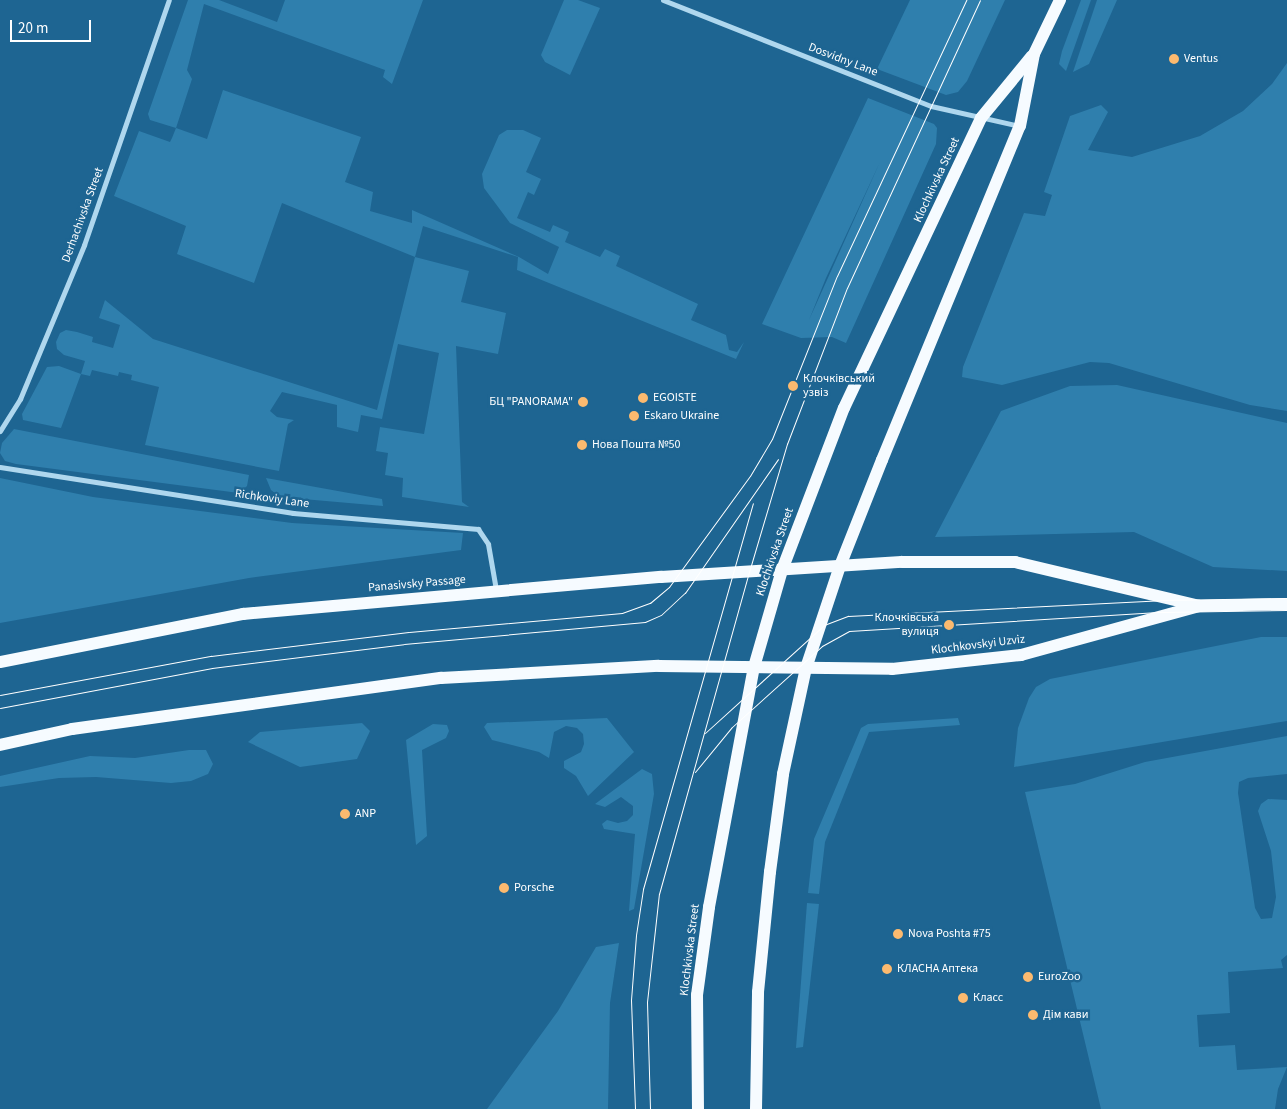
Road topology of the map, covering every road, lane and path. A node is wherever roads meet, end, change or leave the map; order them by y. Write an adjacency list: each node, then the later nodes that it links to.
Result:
1 (170, 0): 7 (street, Derhachivska Street)
2 (663, 0): 5 (street, Dosvidny Lane)
3 (1060, 0): 4 (main road, Klochkivska Street)
4 (1034, 54): 5 (main road, Klochkivska Street); 6 (main road, Klochkivska Street)
5 (981, 118): 6 (street, Dosvidny Lane); 10 (main road, Klochkivska Street)
6 (1020, 126): 9 (main road, Klochkivska Street)
7 (0, 431)
8 (0, 467): 11 (street, Richkoviy Lane)
9 (840, 566): 10 (main road, Panasivsky Passage); 13 (main road, Klochkovskyi Uzviz); 16 (main road, Klochkivska Street)
10 (782, 570): 11 (main road, Panasivsky Passage); 15 (main road, Klochkivska Street)
11 (496, 590): 14 (main road, Panasivsky Passage)
12 (1287, 604): 13 (main road, Klochkovskyi Uzviz)
13 (1200, 606): 16 (main road, Klochkovskyi Uzviz)
14 (0, 662)
15 (754, 667): 16 (main road, Klochkovskyi Uzviz); 17 (main road); 18 (main road, Klochkivska Street)
16 (806, 668): 19 (main road, Klochkivska Street)
17 (0, 745)
18 (698, 1109)
19 (756, 1109)

